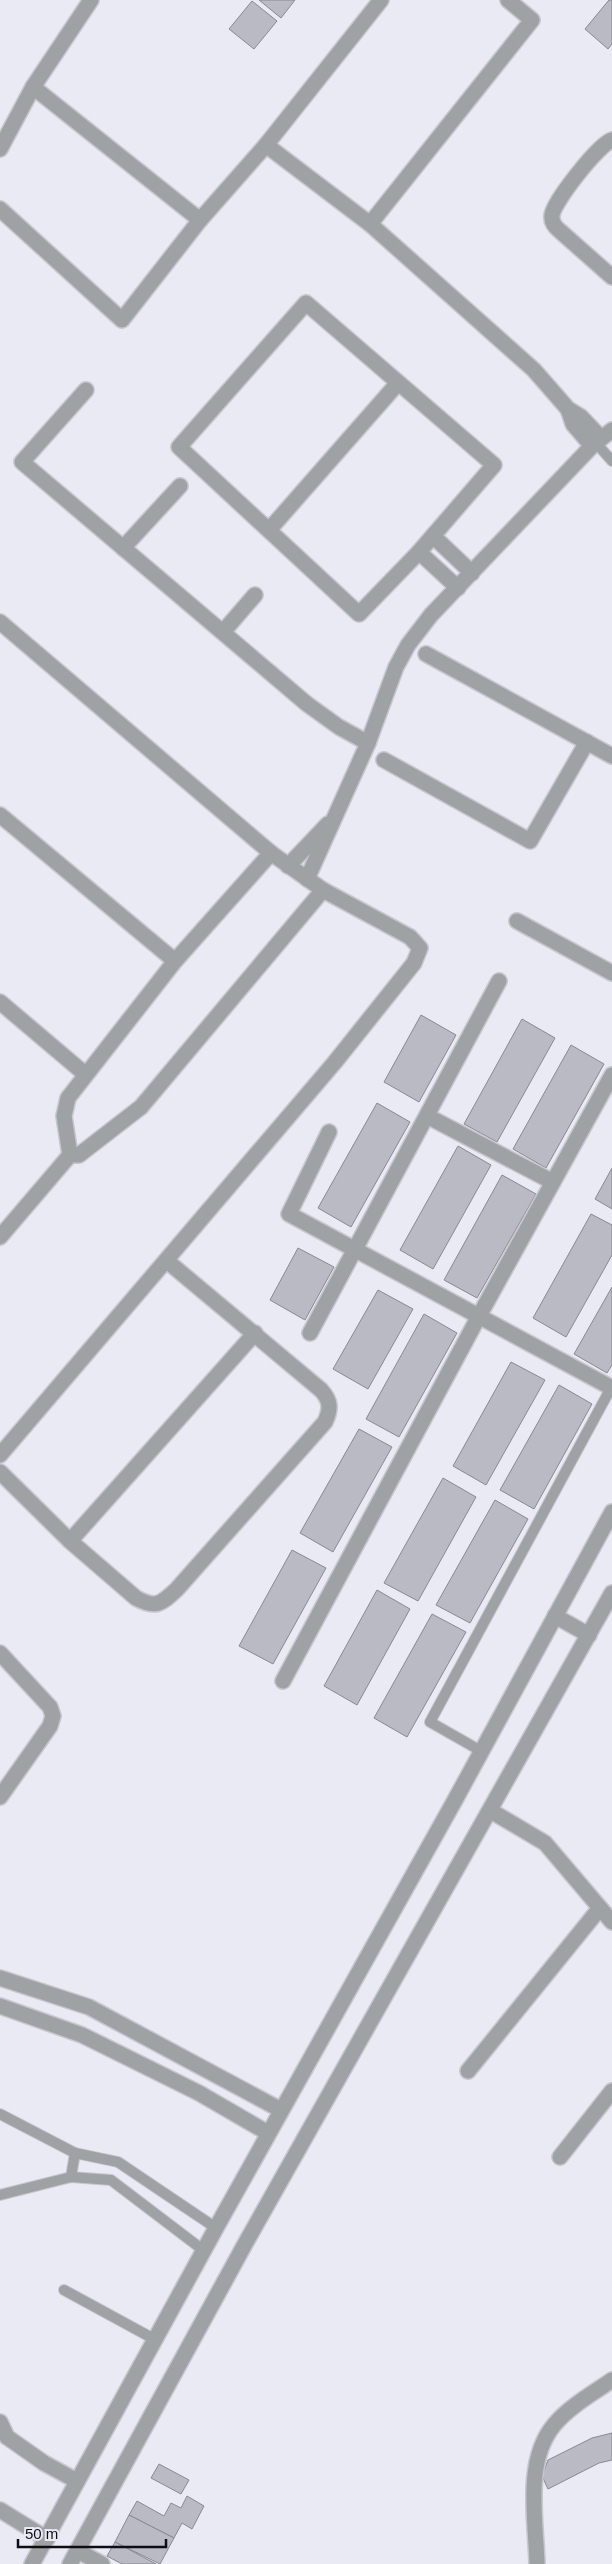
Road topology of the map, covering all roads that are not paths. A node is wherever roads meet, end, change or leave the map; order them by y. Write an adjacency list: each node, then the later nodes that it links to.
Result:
1 (91, 0): 4 (street)
2 (381, 0): 6 (street)
3 (508, 0): 10 (street)
4 (32, 87): 7 (street); 9 (street)
5 (612, 140): 11 (street)
6 (266, 145): 9 (street); 10 (street)
7 (0, 149)
8 (0, 210): 9 (street)
9 (200, 220)
10 (370, 224): 14 (street)
11 (612, 277)
12 (398, 383): 17 (street); 17 (street); 18 (street)
13 (86, 390): 19 (street)
14 (600, 439): 15 (lane); 21 (street)
15 (612, 461)
16 (180, 486): 19 (street)
17 (268, 530): 20 (street)
18 (433, 536): 20 (street); 21 (street)
19 (123, 548): 25 (street)
20 (419, 552): 22 (street)
21 (472, 573): 22 (street)
22 (458, 588): 28 (street)
23 (255, 595): 25 (street)
24 (0, 622): 33 (street)
25 (223, 632): 28 (street)
26 (426, 654): 27 (street)
27 (587, 742): 29 (street); 30 (street)
28 (368, 743): 32 (street)
29 (612, 756)
30 (384, 760)
31 (0, 815): 38 (street)
32 (336, 815): 34 (street); 35 (street)
33 (271, 853): 34 (street); 38 (street)
34 (288, 866): 35 (street)
35 (307, 879): 36 (street)
36 (323, 890): 46 (street); 50 (street)
37 (517, 921): 39 (street)
38 (175, 961): 42 (street)
39 (612, 974)
40 (499, 981): 44 (street)
41 (0, 1002): 42 (street)
42 (86, 1074): 46 (street)
43 (612, 1075): 47 (street)
44 (427, 1116): 47 (street); 49 (street)
45 (329, 1132): 49 (street)
46 (70, 1155): 48 (street)
47 (553, 1182): 51 (street)
48 (0, 1237)
49 (356, 1252): 51 (street); 53 (street)
50 (167, 1261): 52 (street); 55 (street)
51 (479, 1316): 54 (street); 63 (street)
52 (255, 1333): 58 (street); 58 (street)
53 (310, 1333)
54 (612, 1387): 64 (lane)
55 (0, 1455)
56 (0, 1472): 58 (street)
57 (612, 1512): 60 (street)
58 (70, 1541)
59 (612, 1593): 61 (street)
60 (555, 1616): 61 (street); 64 (street)
61 (589, 1635): 66 (street)
62 (0, 1654): 65 (street)
63 (282, 1681)
64 (481, 1751): 73 (street)
65 (0, 1797)
66 (491, 1811): 67 (street); 89 (street)
67 (600, 1908): 68 (street); 71 (street)
68 (612, 1922)
69 (0, 1978): 73 (street)
70 (0, 2006): 75 (street)
71 (468, 2072)
72 (612, 2091): 77 (street)
73 (281, 2110): 75 (street)
74 (0, 2114): 76 (lane)
75 (268, 2133): 80 (street)
76 (75, 2153): 78 (lane); 80 (lane)
77 (560, 2157)
78 (71, 2177): 79 (lane); 81 (lane)
79 (0, 2195)
80 (216, 2228): 81 (street)
81 (203, 2250): 83 (street)
82 (64, 2290): 83 (lane)
83 (154, 2339): 86 (street)
84 (612, 2380): 92 (street)
85 (0, 2422): 86 (street)
86 (77, 2481): 88 (street)
87 (0, 2510): 88 (street)
88 (46, 2539): 90 (street)
89 (74, 2557): 91 (street)
90 (32, 2564)
91 (102, 2564)
92 (537, 2564)

